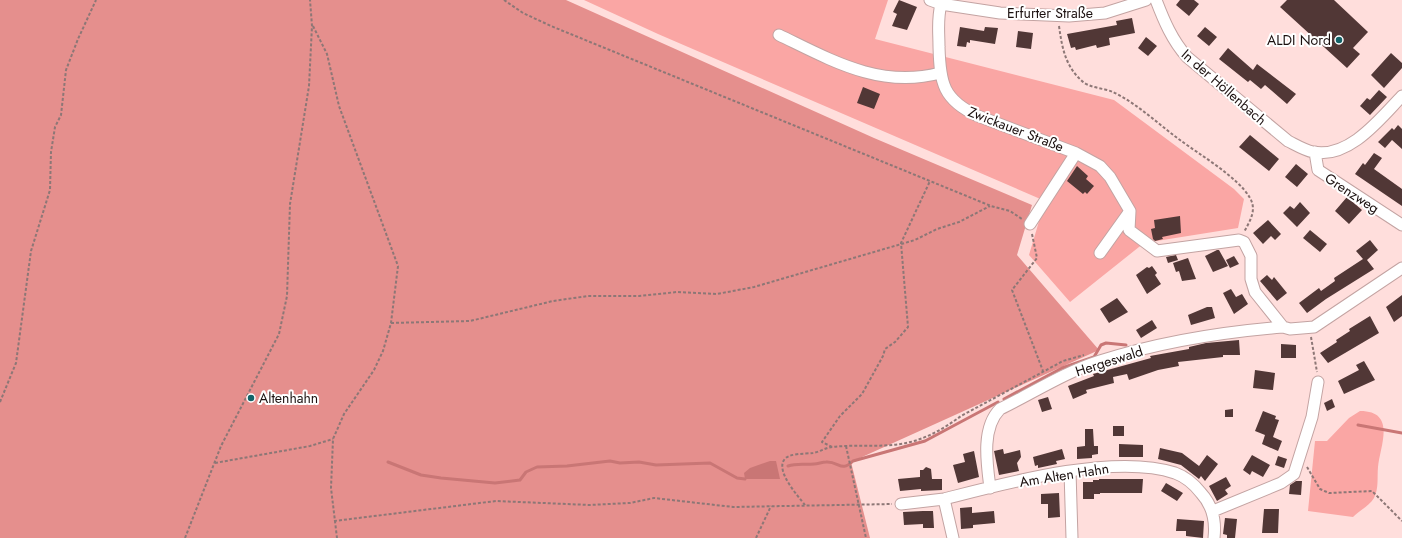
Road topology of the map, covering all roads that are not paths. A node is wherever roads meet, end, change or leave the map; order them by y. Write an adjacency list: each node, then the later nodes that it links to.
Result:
1 (930, 0): 4 (street, Erfurter Straße)
2 (1146, 0): 4 (street, Erfurter Straße)
3 (1156, 0): 8 (street, In der Höllenbach)
4 (941, 4): 6 (street, Zwickauer Straße)
5 (779, 35): 6 (street)
6 (940, 73): 9 (street, Zwickauer Straße)
7 (1402, 96): 8 (street)
8 (1315, 152): 12 (street, Grenzweg)
9 (1076, 153): 10 (street, Zwickauer Straße); 11 (street)
10 (1130, 211): 13 (street); 15 (street)
11 (1030, 224)
12 (1402, 225)
13 (1100, 253)
14 (1402, 268): 15 (street, Hergeswald)
15 (1283, 327): 18 (street, Hergeswald)
16 (1318, 382): 21 (street)
17 (1070, 471): 18 (street, Am Alten Hahn); 21 (street, Am Alten Hahn); 23 (street)
18 (990, 488): 19 (street, Am Alten Hahn)
19 (944, 499): 20 (street, Am Alten Hahn); 22 (street)
20 (901, 504)
21 (1213, 511): 24 (street, Am Alten Hahn)
22 (953, 538)
23 (1072, 538)
24 (1214, 538)

